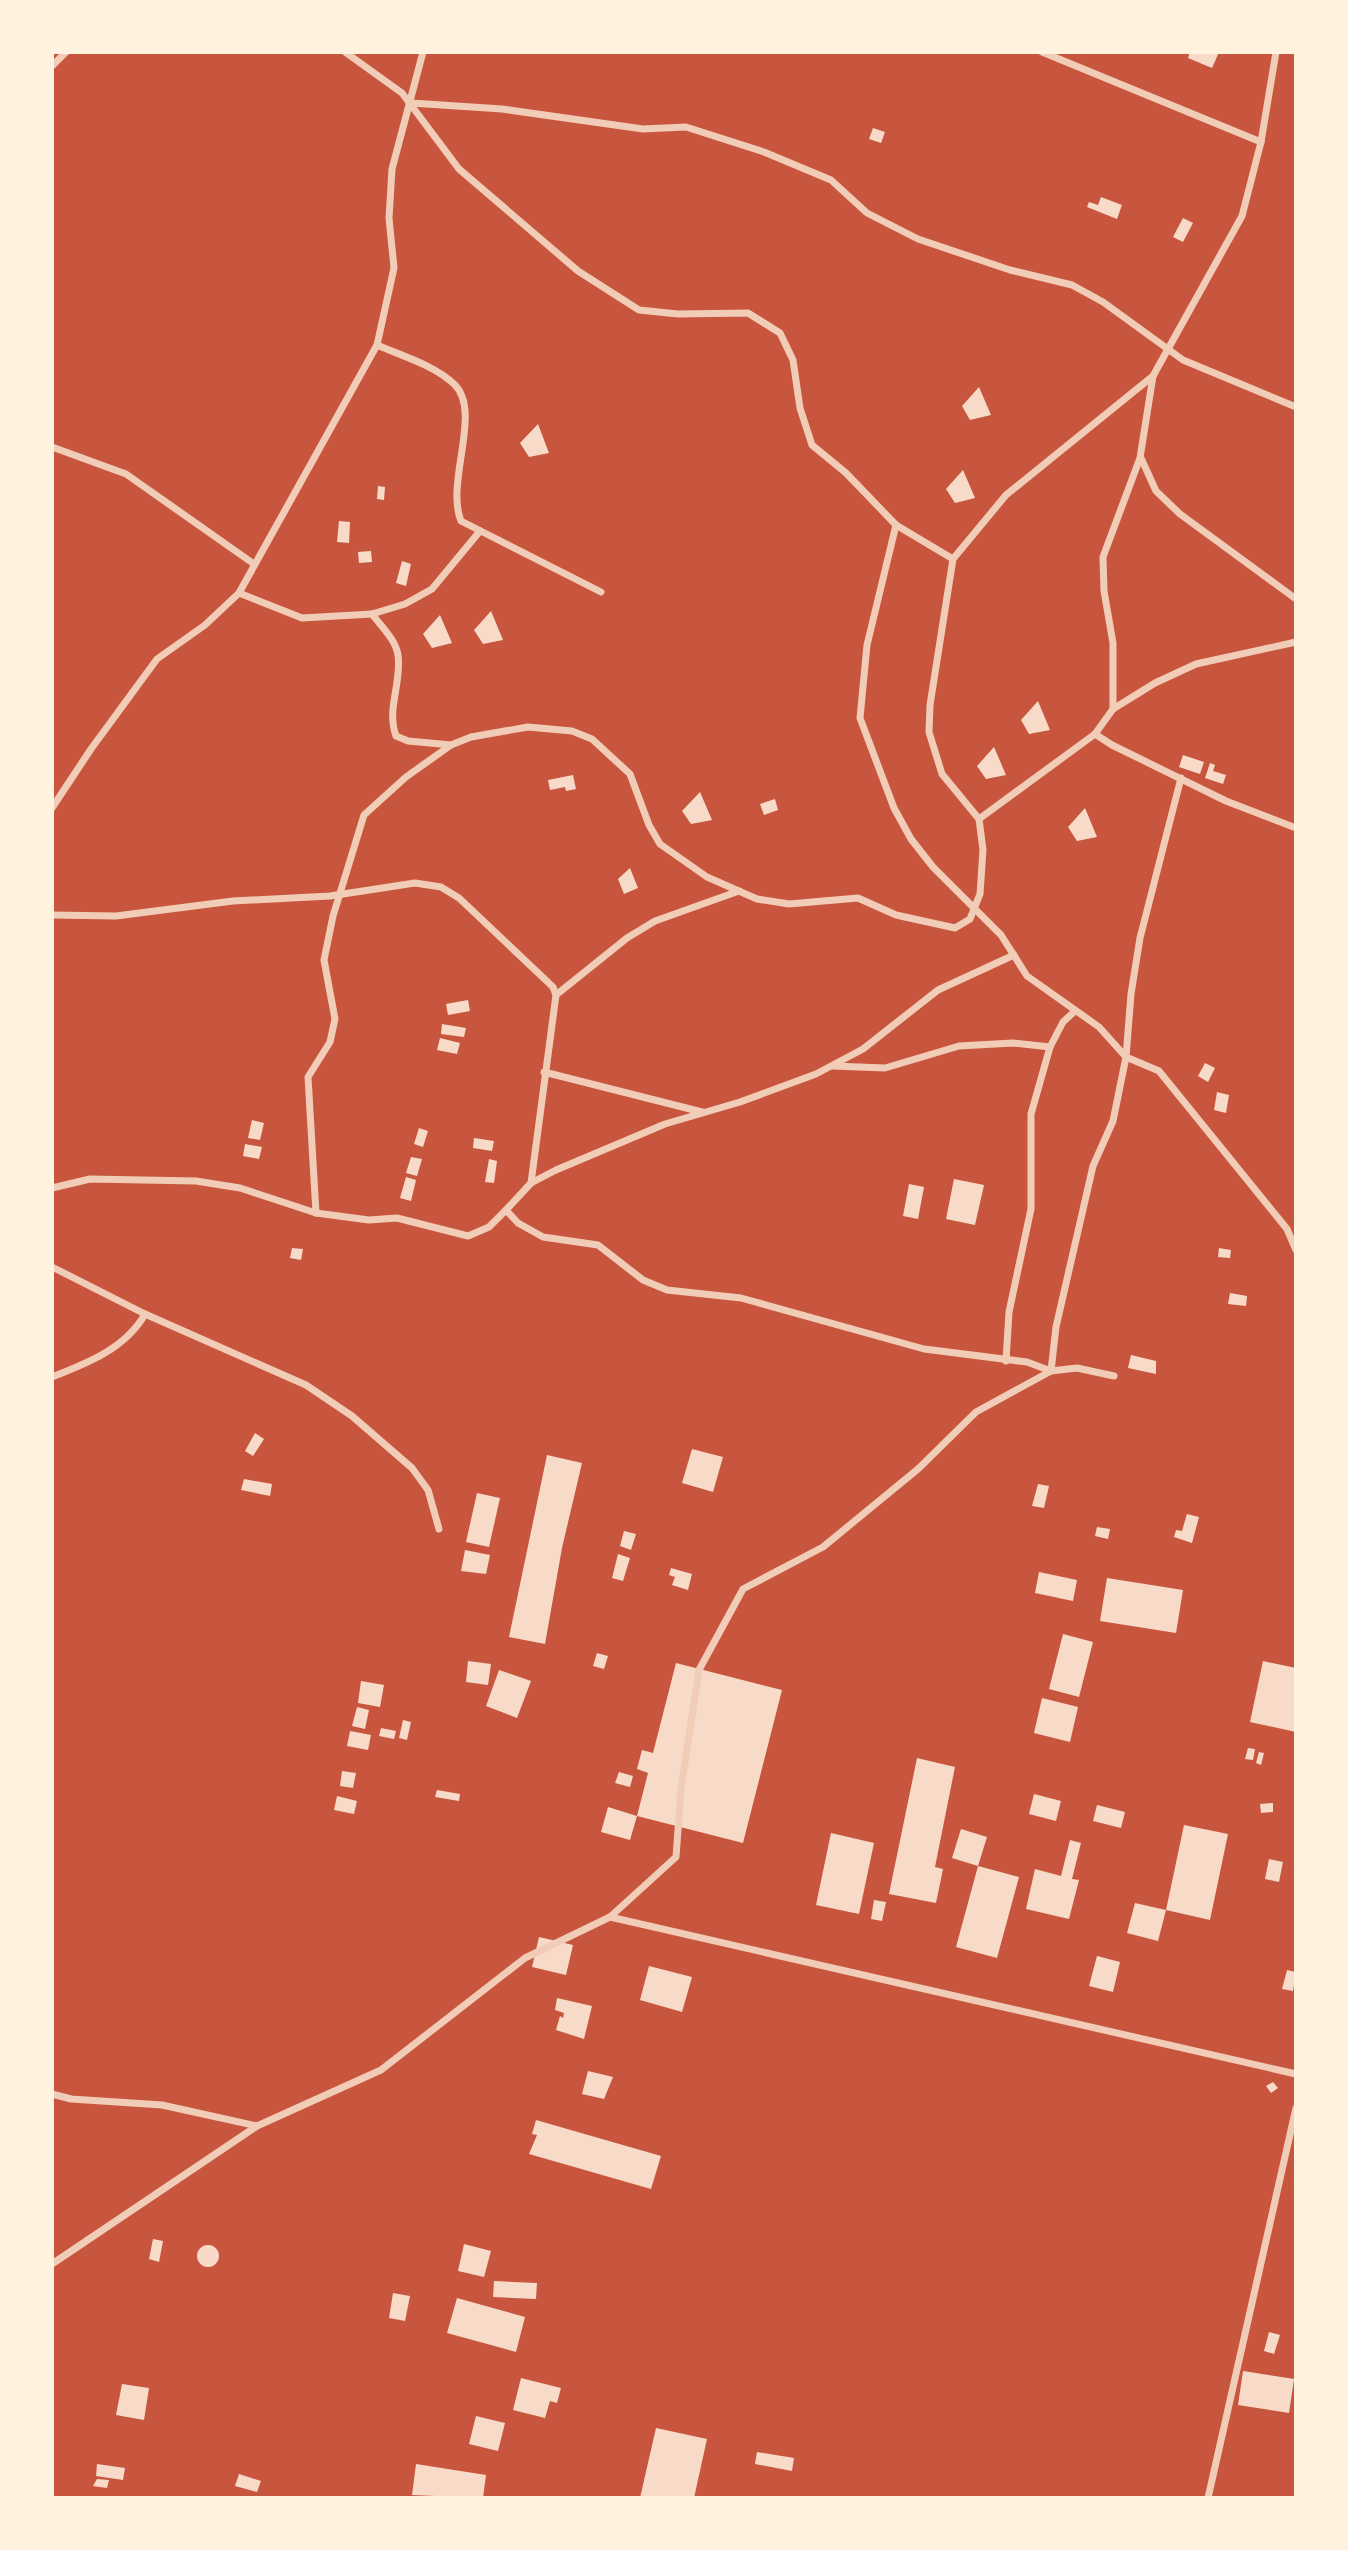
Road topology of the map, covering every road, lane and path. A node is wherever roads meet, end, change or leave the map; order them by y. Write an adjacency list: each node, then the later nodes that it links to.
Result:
1 (66, 52): 6 (street)
2 (345, 52): 7 (street)
3 (423, 52): 7 (street)
4 (1042, 52): 8 (street)
5 (1276, 52): 8 (street)
6 (52, 66)
7 (411, 103): 9 (street); 10 (street); 15 (street)
8 (1261, 142): 10 (street)
9 (377, 345): 16 (street); 18 (street)
10 (1169, 351): 11 (street); 12 (street)
11 (1153, 376): 14 (street); 17 (street)
12 (1296, 407)
13 (52, 447): 18 (street)
14 (1140, 458): 21 (street); 24 (street)
15 (896, 525): 17 (street); 33 (street)
16 (480, 531): 19 (street); 22 (street)
17 (953, 559): 29 (street)
18 (254, 564): 20 (street)
19 (601, 592)
20 (239, 593): 22 (street); 28 (street)
21 (1296, 599)
22 (372, 614): 26 (street)
23 (1296, 642): 24 (street)
24 (1113, 709): 25 (street)
25 (1095, 734): 27 (street); 29 (street)
26 (451, 746): 31 (street); 32 (street)
27 (1181, 778): 30 (street); 39 (street)
28 (52, 808)
29 (979, 819): 33 (street)
30 (1296, 828)
31 (740, 891): 33 (street); 36 (street)
32 (341, 893): 34 (street); 36 (street); 46 (street)
33 (975, 906): 35 (street)
34 (52, 915)
35 (1014, 954): 37 (street); 40 (street)
36 (556, 995): 41 (street)
37 (1075, 1011): 38 (street); 39 (street)
38 (1050, 1047): 40 (street); 50 (street)
39 (1126, 1057): 47 (street); 51 (street)
40 (832, 1066): 42 (street)
41 (544, 1072): 42 (street); 43 (street)
42 (703, 1112): 43 (street)
43 (531, 1183): 45 (street)
44 (52, 1188): 46 (street)
45 (506, 1210): 46 (street); 50 (street)
46 (316, 1213)
47 (1296, 1250)
48 (52, 1267): 49 (street)
49 (145, 1314): 53 (street); 54 (street)
50 (1006, 1361): 51 (street)
51 (1051, 1371): 52 (street); 55 (street)
52 (1114, 1376)
53 (52, 1377)
54 (439, 1529)
55 (610, 1917): 56 (street); 59 (street)
56 (1296, 2074)
57 (52, 2094): 59 (street)
58 (1296, 2108): 61 (street)
59 (257, 2126): 60 (street)
60 (52, 2264)
61 (1208, 2497)

